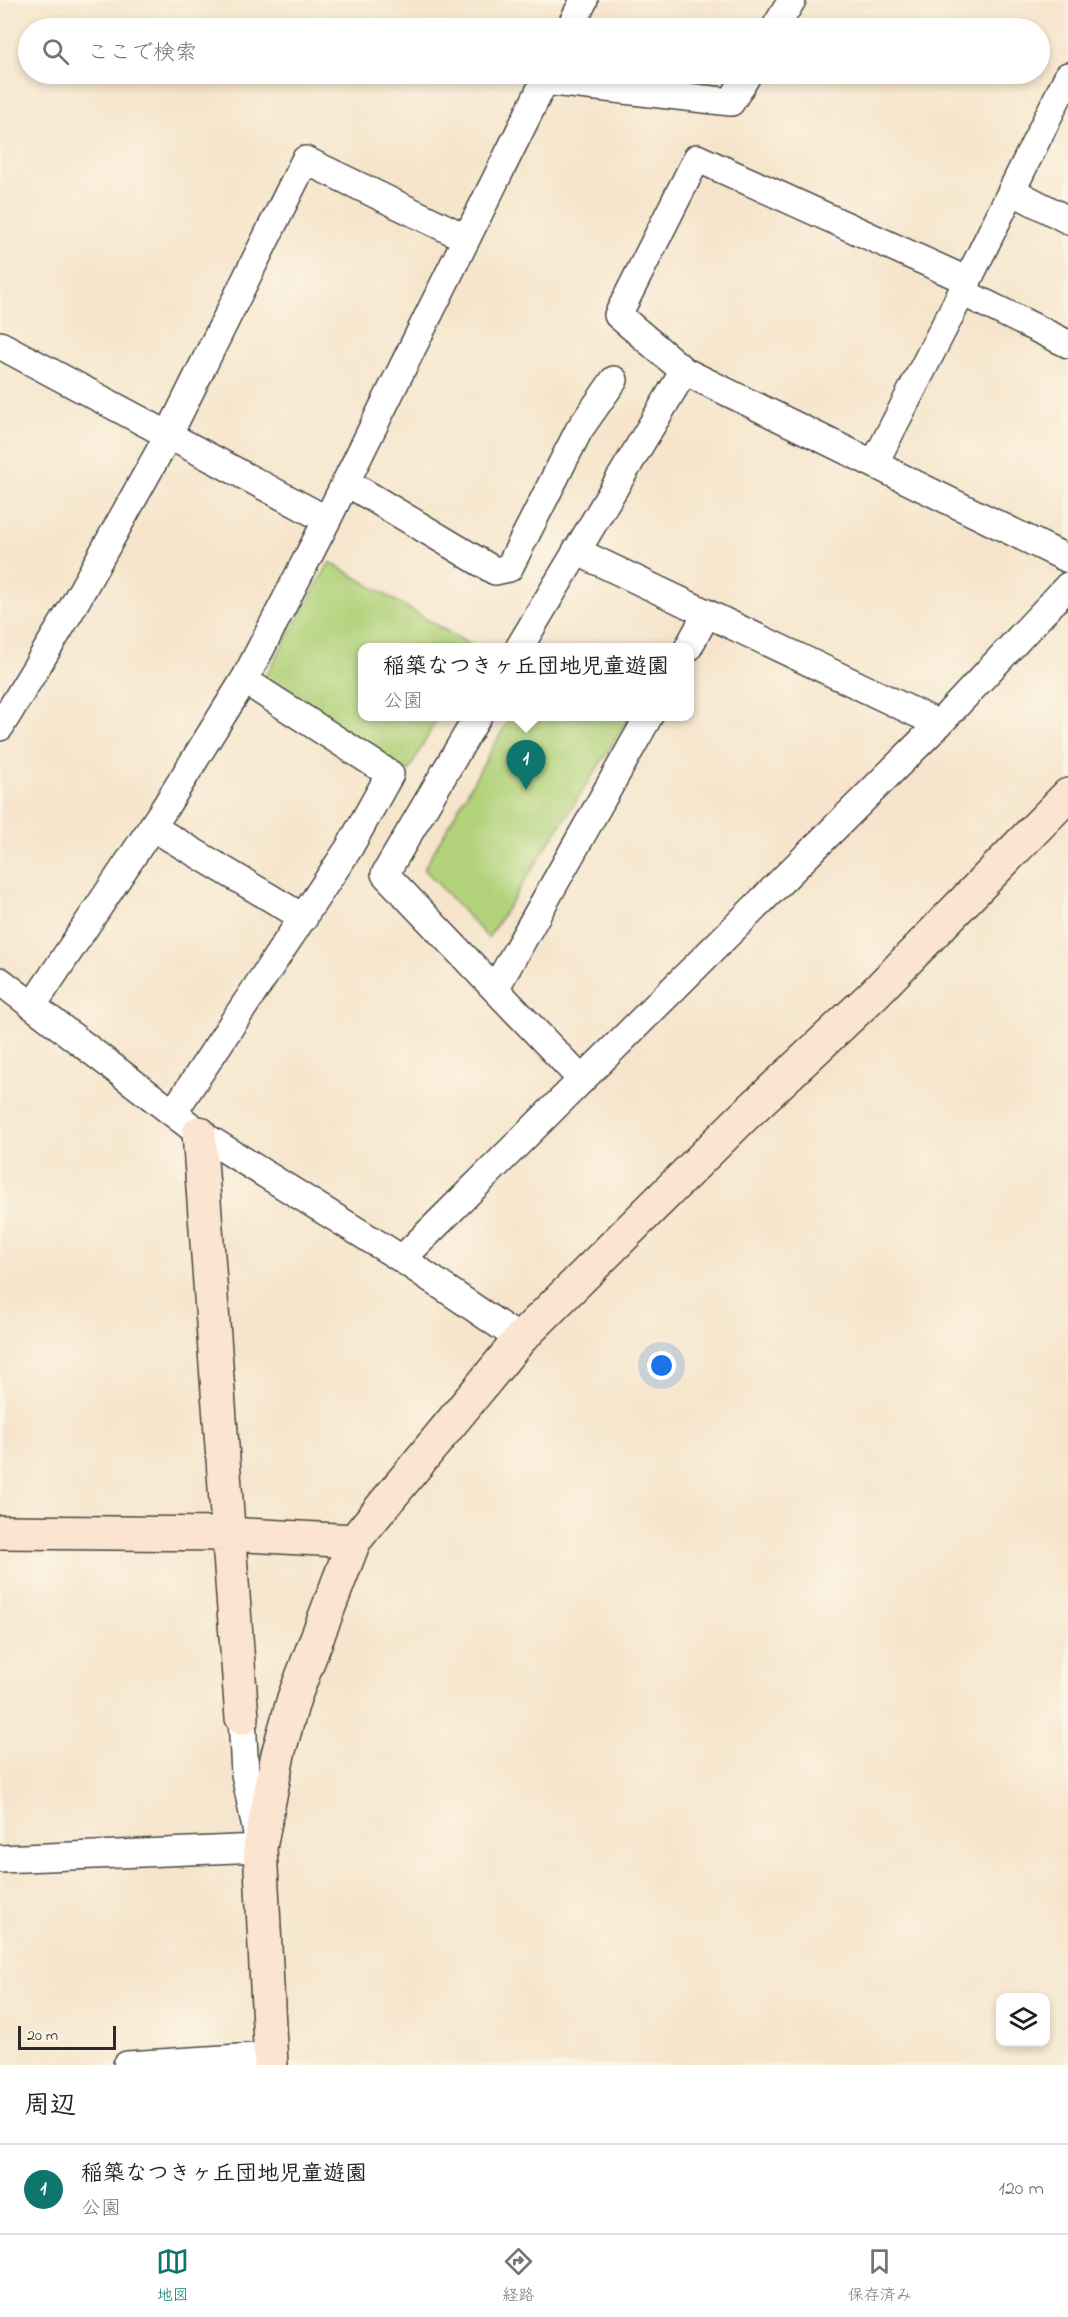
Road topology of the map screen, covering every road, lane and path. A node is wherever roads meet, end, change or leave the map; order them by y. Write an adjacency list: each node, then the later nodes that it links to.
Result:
1 (584, 0): 3 (street)
2 (792, 0): 4 (street)
3 (575, 18)
4 (781, 18)
5 (1068, 76): 9 (street)
6 (543, 84): 11 (street)
7 (598, 84): 8 (street)
8 (742, 84)
9 (1012, 191): 10 (street); 12 (street)
10 (1068, 220)
11 (466, 238): 17 (street); 19 (street)
12 (965, 286): 13 (street); 15 (street); 18 (street)
13 (1068, 344)
14 (0, 345): 17 (street)
15 (684, 371): 18 (street); 21 (street)
16 (614, 380): 19 (street)
17 (168, 436): 20 (street); 31 (street)
18 (874, 464): 22 (street)
19 (346, 482): 20 (street)
20 (327, 520): 27 (street)
21 (576, 551): 24 (street); 25 (street)
22 (1068, 559)
23 (1068, 586): 30 (street)
24 (707, 613): 26 (street); 30 (street)
25 (522, 643)
26 (691, 643)
27 (244, 680): 33 (street); 34 (street)
28 (476, 721): 36 (street)
29 (647, 721): 36 (street)
30 (939, 724): 38 (street)
31 (0, 727)
32 (1068, 795): 42 (street)
33 (153, 827): 34 (street); 37 (street)
34 (304, 918): 39 (street)
35 (0, 981): 37 (street)
36 (495, 989): 38 (street)
37 (33, 1005): 39 (street)
38 (581, 1079): 41 (street)
39 (173, 1113): 40 (street)
40 (199, 1133): 41 (street); 44 (street)
41 (402, 1259): 42 (street)
42 (520, 1339): 45 (street)
43 (0, 1532): 44 (street)
44 (228, 1534): 45 (street); 46 (street)
45 (354, 1541): 47 (street)
46 (242, 1718): 47 (street); 48 (street); 49 (street)
47 (284, 1733): 48 (street)
48 (273, 1777): 49 (street)
49 (260, 1848): 50 (street); 51 (street)
50 (0, 1859)
51 (271, 2060): 52 (street)
52 (128, 2065)

